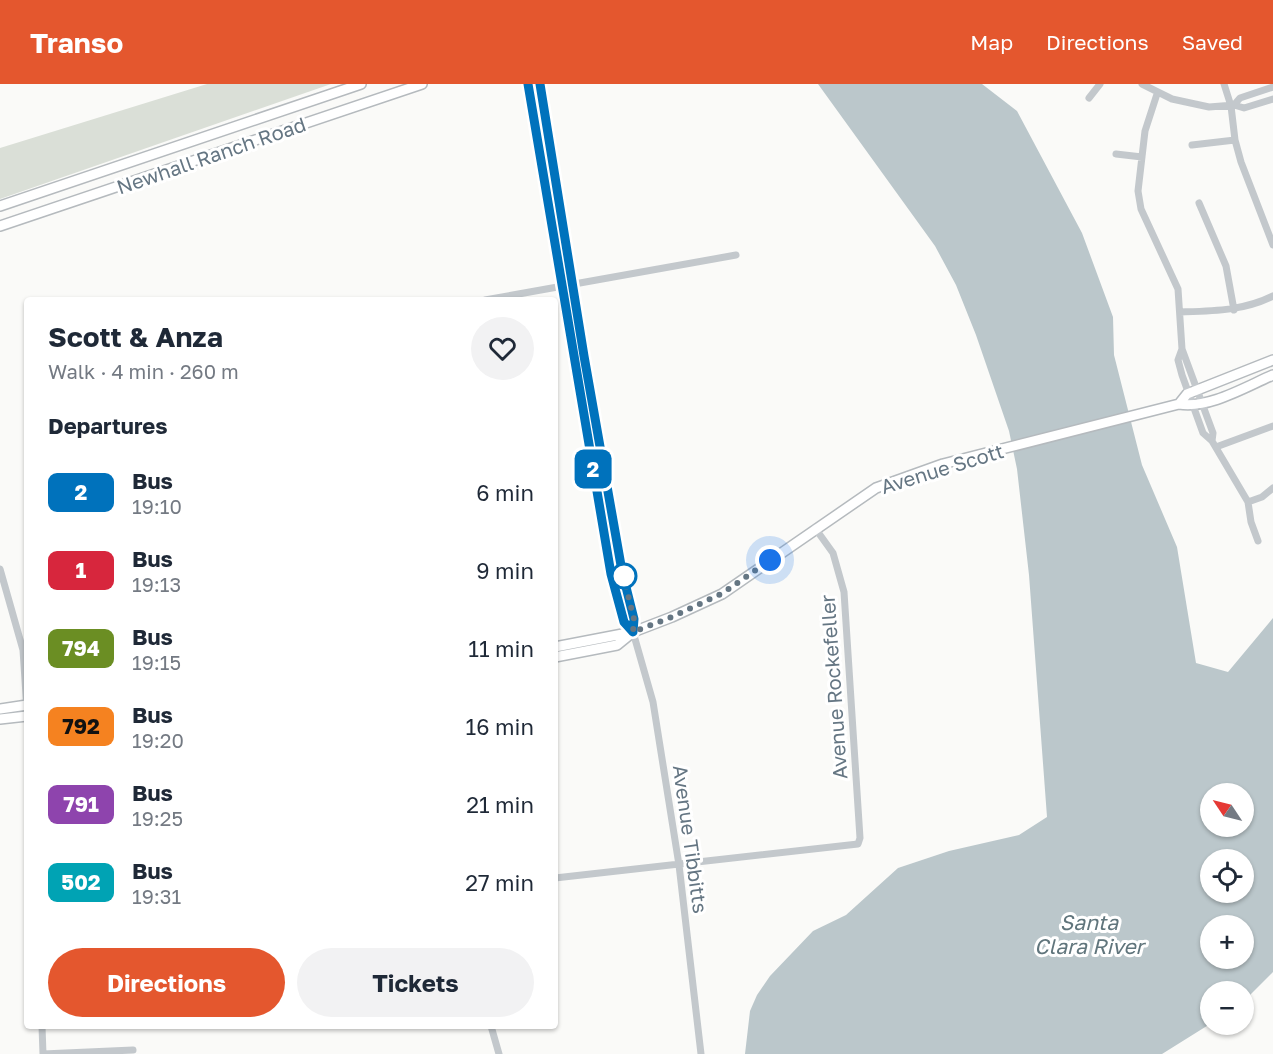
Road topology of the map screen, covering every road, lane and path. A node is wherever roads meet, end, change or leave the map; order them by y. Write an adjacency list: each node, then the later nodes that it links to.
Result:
1 (361, 84): 18 (main road, Newhall Ranch Road)
2 (422, 84): 19 (main road, Newhall Ranch Road)
3 (528, 84): 23 (street, Avenue Tibbitts)
4 (540, 84): 22 (street, Avenue Tibbitts)
5 (1100, 84): 10 (street)
6 (1142, 84): 9 (street)
7 (1224, 84): 12 (street)
8 (1273, 87): 12 (street)
9 (1157, 94): 12 (street); 16 (street)
10 (1089, 98)
11 (1273, 99): 12 (street)
12 (1233, 105): 13 (street)
13 (1235, 140): 14 (street); 20 (street)
14 (1192, 145)
15 (1116, 154): 16 (street)
16 (1142, 157): 27 (street)
17 (1199, 203): 26 (street)
18 (0, 206)
19 (0, 226)
20 (1273, 245)
21 (736, 255): 22 (street)
22 (572, 284): 23 (street); 41 (street, Avenue Tibbitts)
23 (562, 286): 25 (street); 41 (street, Avenue Tibbitts)
24 (1273, 296): 26 (street)
25 (502, 297)
26 (1234, 310): 27 (street)
27 (1180, 312): 30 (street)
28 (1273, 360): 30 (main road)
29 (1273, 375): 32 (main road, Avenue Scott)
30 (1192, 392): 31 (main road); 32 (street); 33 (street)
31 (1179, 404): 33 (main road, Avenue Scott); 38 (main road, Avenue Scott)
32 (1202, 404): 33 (main road, Avenue Scott); 35 (street)
33 (1191, 406): 35 (street)
34 (1273, 426): 35 (street)
35 (1214, 444): 37 (street)
36 (1273, 488): 37 (street)
37 (1248, 502): 39 (street)
38 (815, 528): 41 (main road, Avenue Scott); 49 (street, Avenue Rockefeller)
39 (1258, 541)
40 (0, 569): 44 (street)
41 (633, 632): 42 (main road, Avenue Scott); 43 (main road, Avenue Scott); 49 (street, Avenue Tibbitts)
42 (558, 646)
43 (558, 656)
44 (24, 664)
45 (24, 705): 46 (main road)
46 (0, 709)
47 (24, 716): 48 (main road)
48 (0, 719)
49 (679, 865): 50 (street); 56 (street, Avenue Tibbitts)
50 (558, 878)
51 (42, 1029): 54 (street)
52 (492, 1029): 55 (street)
53 (133, 1050): 54 (street)
54 (43, 1054)
55 (499, 1054)
56 (701, 1054)

